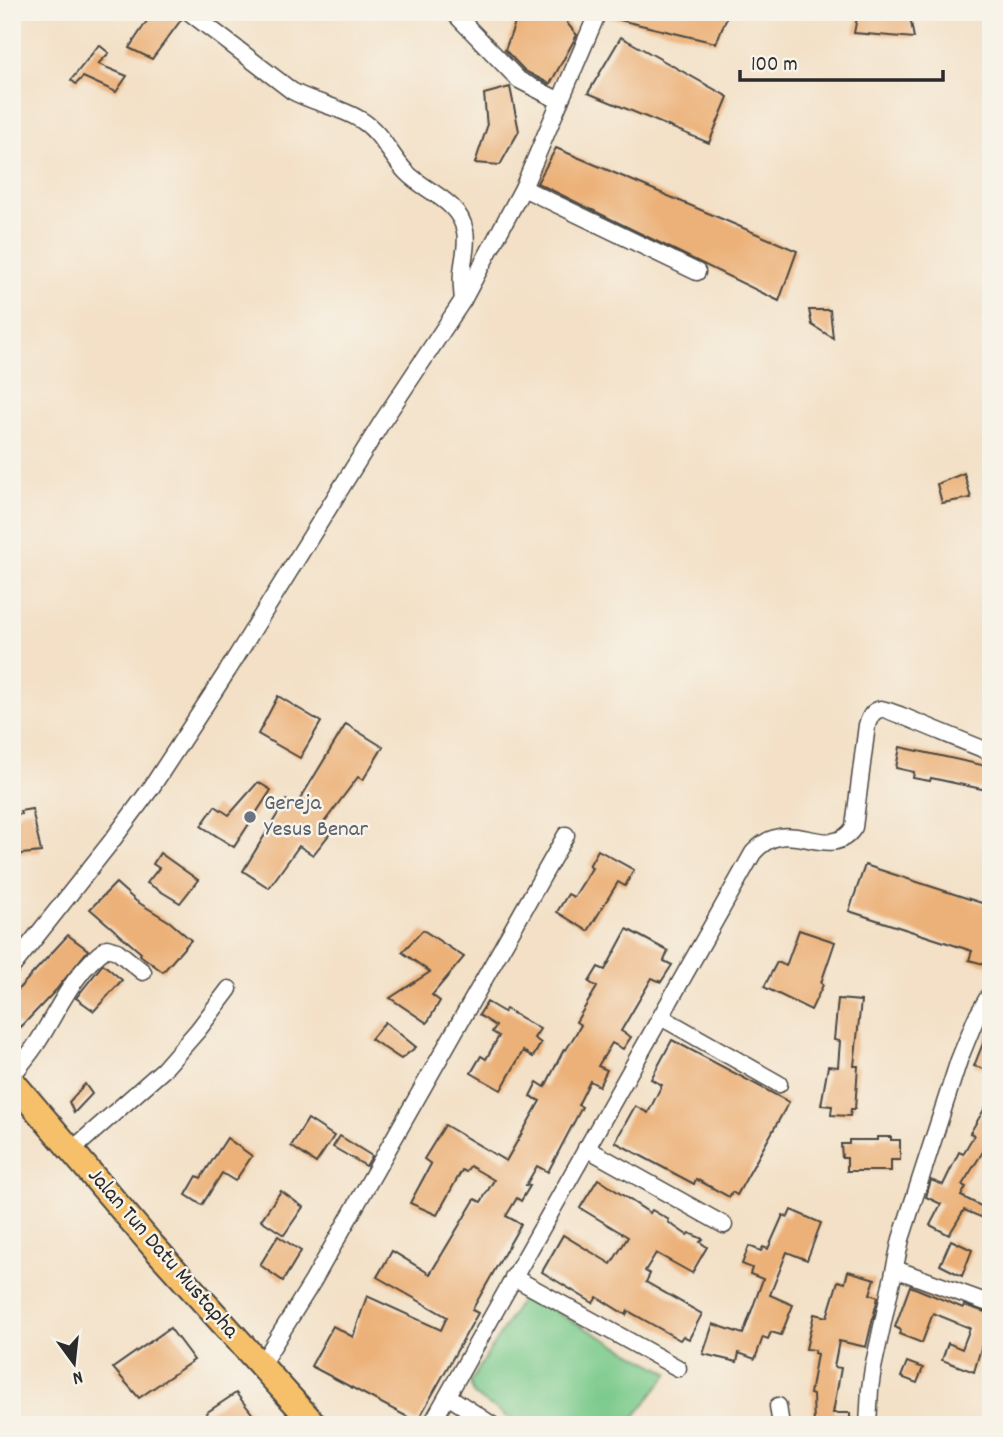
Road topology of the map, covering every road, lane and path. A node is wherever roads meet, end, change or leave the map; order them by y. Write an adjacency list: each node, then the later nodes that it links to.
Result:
1 (188, 12): 7 (street)
2 (453, 12): 4 (street)
3 (598, 12): 4 (street)
4 (559, 101): 5 (street)
5 (523, 188): 6 (street); 7 (street)
6 (697, 272)
7 (463, 300): 10 (street)
8 (991, 752): 14 (street)
9 (566, 835): 23 (street)
10 (12, 967)
11 (143, 972): 15 (street)
12 (229, 989): 18 (street)
13 (991, 992): 20 (street)
14 (661, 1017): 16 (street); 17 (street)
15 (12, 1078): 18 (main road, Jalan Tun Datu Mustapha)
16 (779, 1084)
17 (586, 1148): 19 (street); 21 (street)
18 (71, 1151): 23 (main road, Jalan Tun Datu Mustapha)
19 (724, 1225)
20 (895, 1269): 22 (street); 31 (street)
21 (513, 1277): 24 (street); 25 (street)
22 (991, 1304)
23 (261, 1366): 27 (main road, Jalan Tun Datu Mustapha)
24 (678, 1368)
25 (448, 1396): 28 (street); 29 (street)
26 (778, 1406): 30 (street)
27 (315, 1425)
28 (431, 1425)
29 (492, 1425)
30 (781, 1425)
31 (868, 1425)

